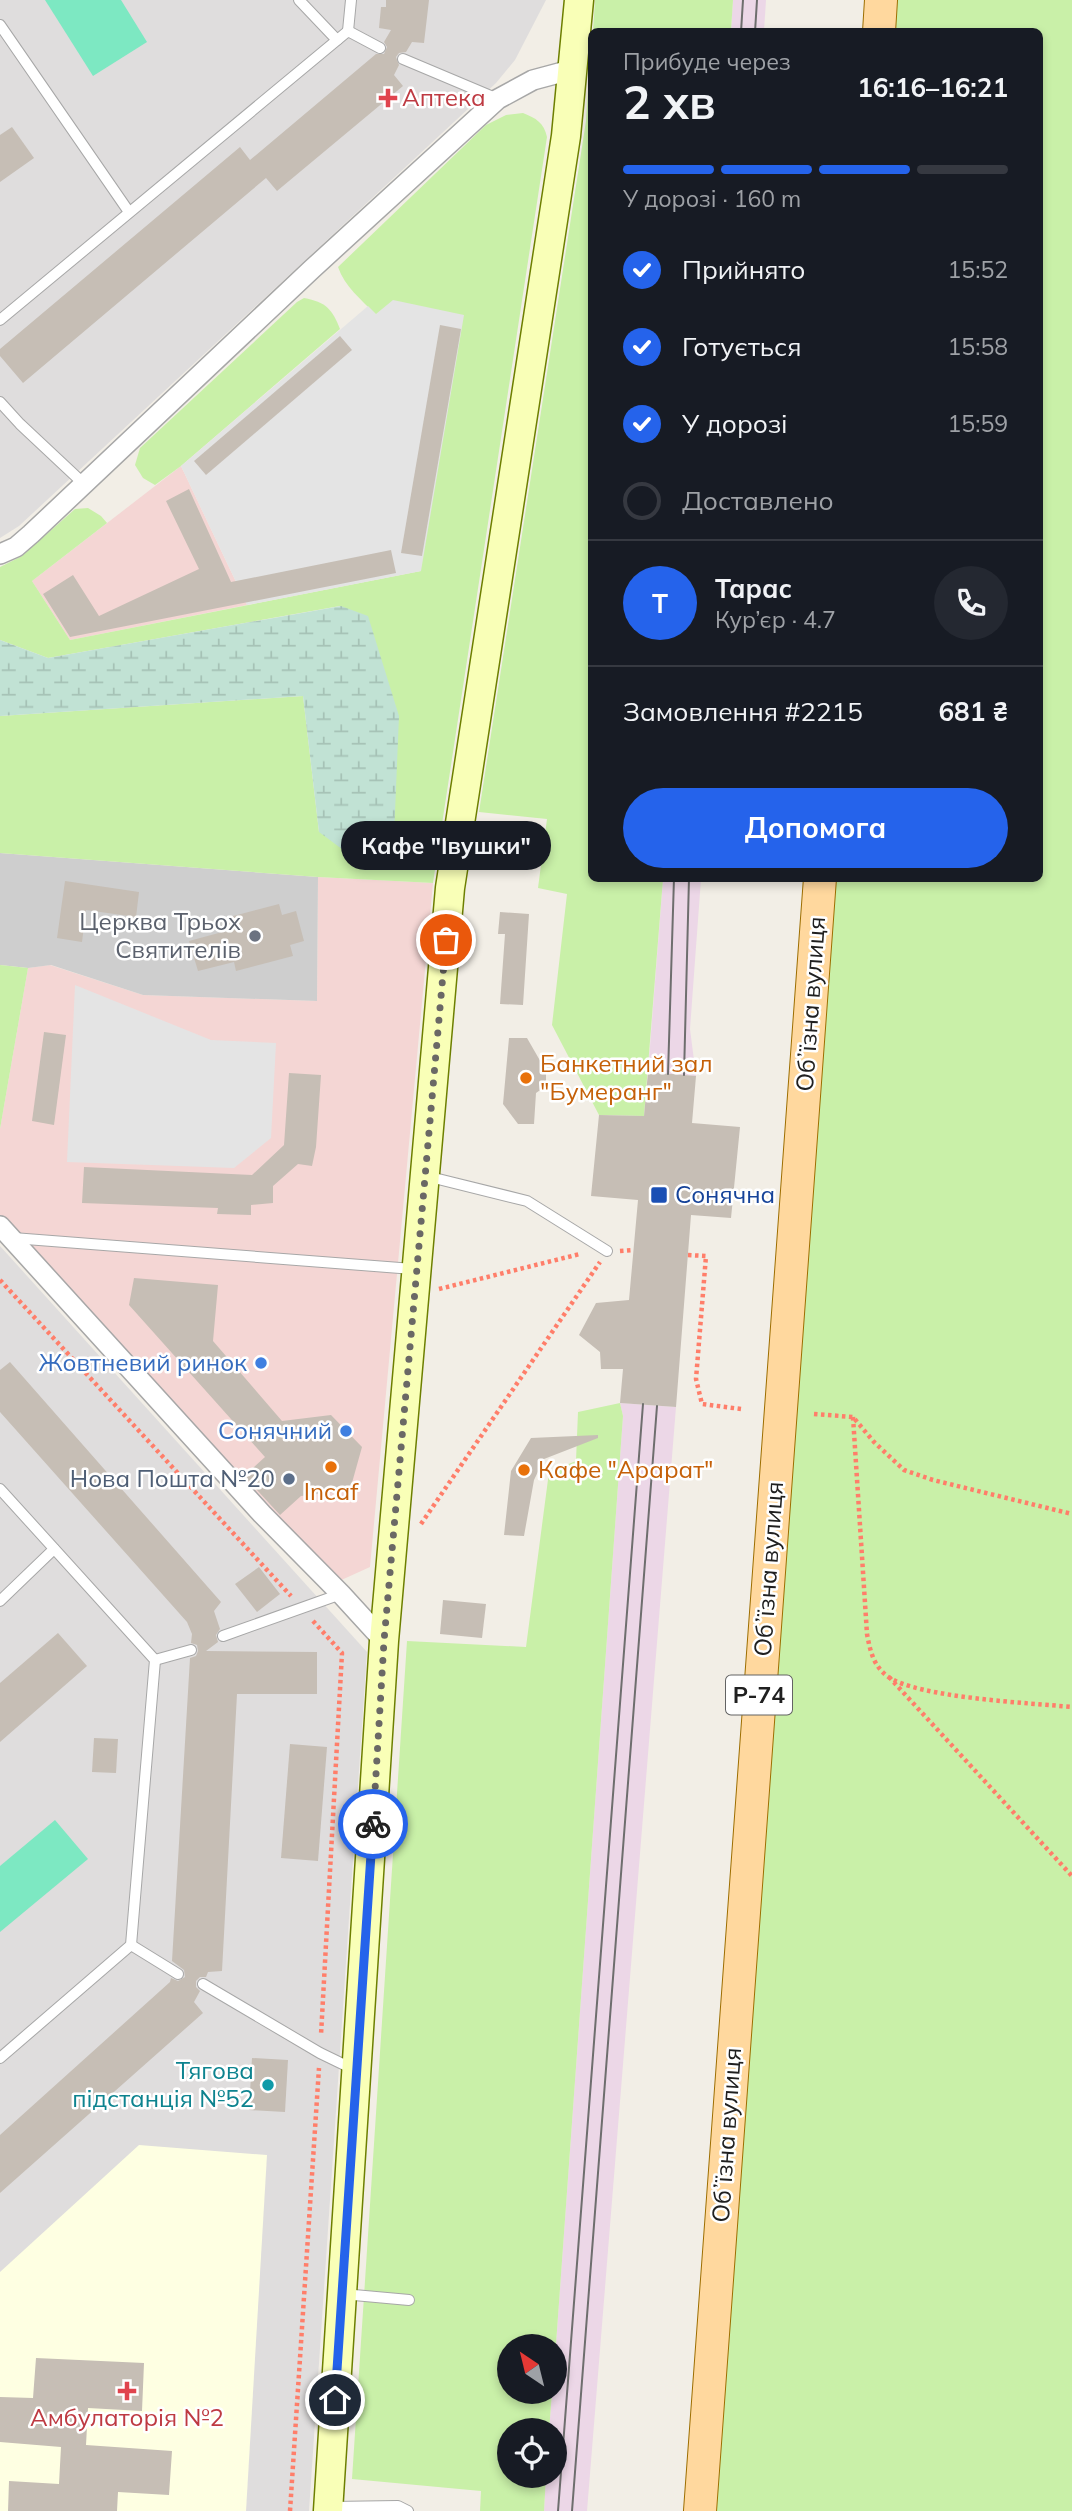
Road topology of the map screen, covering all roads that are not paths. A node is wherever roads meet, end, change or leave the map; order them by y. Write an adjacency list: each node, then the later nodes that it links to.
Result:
1 (299, 0): 8 (lane)
2 (351, 0): 7 (lane)
3 (579, 0): 11 (street)
4 (881, 0): 6 (main road)
5 (0, 26): 13 (lane)
6 (879, 28)
7 (348, 31): 8 (lane); 9 (lane)
8 (337, 40): 13 (lane)
9 (380, 48)
10 (403, 59): 12 (lane)
11 (574, 69): 12 (street); 19 (street)
12 (498, 99): 16 (street)
13 (129, 212): 14 (lane)
14 (0, 320)
15 (0, 402): 16 (lane)
16 (84, 484): 17 (street)
17 (0, 554)
18 (820, 882): 40 (main road, Обʼїзна вулиця / Р-74)
19 (425, 1176): 21 (lane); 22 (street)
20 (6, 1232): 22 (lane); 25 (street)
21 (607, 1251)
22 (416, 1282): 28 (street)
23 (0, 1489): 24 (lane)
24 (54, 1549): 26 (lane); 30 (lane)
25 (341, 1594): 27 (lane); 28 (street)
26 (0, 1601)
27 (223, 1636)
28 (384, 1641): 35 (street)
29 (191, 1650): 30 (lane)
30 (155, 1660): 31 (lane)
31 (131, 1945): 32 (lane); 34 (lane)
32 (178, 1974)
33 (203, 1984): 35 (lane)
34 (0, 2059)
35 (356, 2070): 36 (street)
36 (342, 2294): 37 (lane); 38 (street)
37 (410, 2300)
38 (328, 2509): 39 (lane)
39 (408, 2511)
40 (699, 2511)

